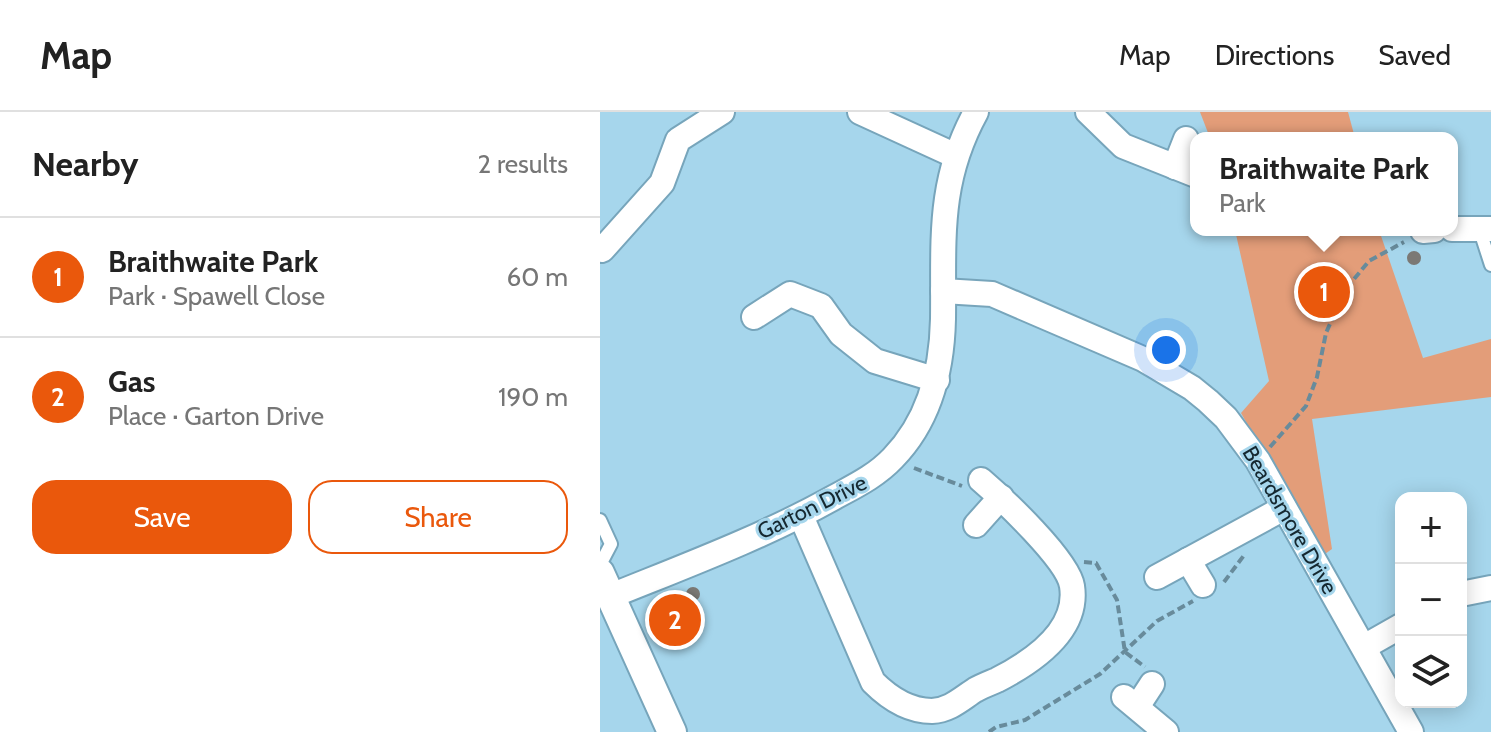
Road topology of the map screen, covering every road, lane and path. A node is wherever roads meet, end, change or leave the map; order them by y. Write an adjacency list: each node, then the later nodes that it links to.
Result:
1 (722, 112): 11 (street)
2 (860, 112): 6 (street)
3 (976, 112): 6 (street, Garton Drive)
4 (1088, 112): 7 (street)
5 (1186, 139): 7 (street)
6 (956, 156): 13 (street, Garton Drive)
7 (1186, 171)
8 (1458, 229): 9 (street)
9 (1486, 230): 12 (lane)
10 (1414, 236): 17 (path)
11 (601, 251)
12 (1491, 265)
13 (943, 291): 15 (street, Garton Drive); 17 (street, Beardsmore Drive)
14 (754, 317): 15 (street)
15 (937, 380): 16 (street, Garton Drive)
16 (895, 457): 18 (path); 21 (street, Garton Drive)
17 (1258, 461): 20 (street, Beardsmore Drive)
18 (981, 480): 19 (street)
19 (1001, 497): 23 (street); 25 (street)
20 (1284, 508): 26 (street); 34 (street, Beardsmore Drive)
21 (801, 516): 25 (street); 29 (street, Garton Drive)
22 (600, 520): 27 (lane)
23 (976, 525)
24 (1247, 549): 31 (path)
25 (1059, 560): 35 (path)
26 (1188, 560): 28 (street); 31 (street)
27 (600, 565)
28 (1157, 577)
29 (605, 584): 37 (street)
30 (1491, 588): 32 (street)
31 (1207, 590): 35 (path)
32 (1467, 593)
33 (1395, 629): 34 (street)
34 (1364, 647): 40 (street, Beardsmore Drive)
35 (1125, 652): 36 (path); 38 (path)
36 (1152, 684): 39 (street)
37 (672, 732)
38 (989, 732)
39 (1166, 732)
40 (1411, 732)

